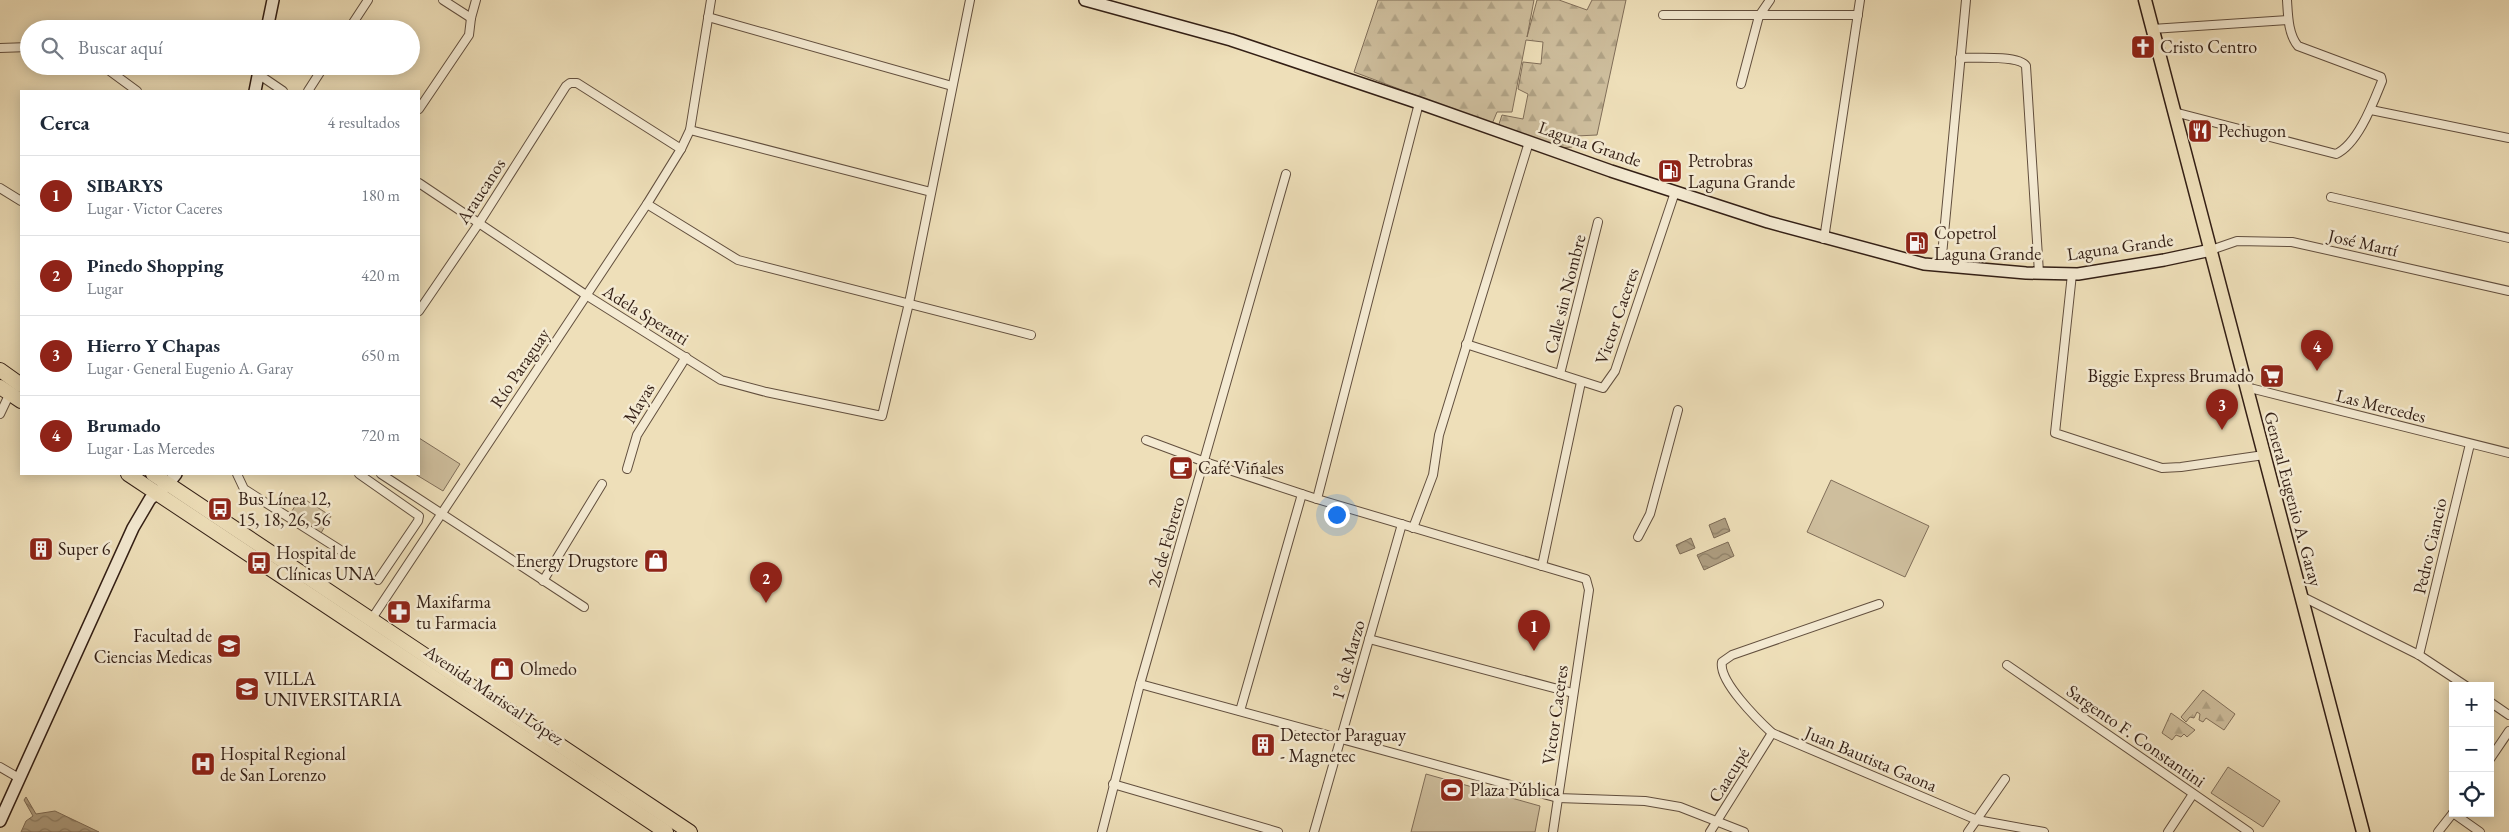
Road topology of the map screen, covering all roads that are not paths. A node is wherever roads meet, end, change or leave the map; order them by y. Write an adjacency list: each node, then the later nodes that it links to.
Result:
1 (273, 0): 18 (main road)
2 (368, 0): 19 (street)
3 (443, 0): 17 (street)
4 (711, 0): 15 (street, Río Paraguay)
5 (970, 0): 30 (street)
6 (1085, 0): 35 (main road, Laguna Grande)
7 (1770, 0): 16 (street)
8 (1860, 0): 14 (street)
9 (1966, 0): 24 (street)
10 (2145, 0): 21 (main road, General Eugenio A. Garay)
11 (2287, 0): 20 (street)
12 (474, 1): 17 (street)
13 (1663, 15): 16 (street)
14 (1858, 15): 16 (street); 54 (street)
15 (708, 16): 30 (street); 39 (street, Río Paraguay)
16 (1759, 16): 29 (street)
17 (470, 18): 36 (street)
18 (269, 20)
19 (355, 20)
20 (2288, 20): 21 (street); 37 (street)
21 (2152, 29): 38 (main road, General Eugenio A. Garay)
22 (20, 47): 23 (street)
23 (0, 48)
24 (1960, 58): 56 (street); 57 (street)
25 (115, 75): 31 (street)
26 (258, 75): 32 (main road)
27 (265, 75): 33 (street)
28 (318, 75): 34 (street)
29 (1741, 84)
30 (952, 86): 46 (street)
31 (136, 90)
32 (255, 90)
33 (282, 90)
34 (309, 90)
35 (1419, 103): 41 (main road, Laguna Grande); 88 (street)
36 (420, 108)
37 (2370, 110): 38 (street); 40 (street)
38 (2174, 112): 55 (main road, General Eugenio A. Garay)
39 (690, 130): 42 (street, Río Paraguay); 46 (street)
40 (2509, 138)
41 (1529, 142): 47 (main road, Laguna Grande); 64 (street)
42 (681, 149): 50 (street, Río Paraguay); 52 (street, Araucanos)
43 (1286, 174): 77 (street, 26 de Febrero)
44 (420, 183): 52 (street, Adela Speratti)
45 (0, 188): 49 (street)
46 (931, 192): 61 (street)
47 (1675, 192): 54 (main road, Laguna Grande); 68 (street, Victor Caceres)
48 (2331, 197): 53 (street)
49 (20, 200)
50 (647, 204): 60 (street, Río Paraguay); 61 (street)
51 (1598, 222): 67 (street, Calle sin Nombre)
52 (478, 223): 60 (street, Adela Speratti); 62 (street, Araucanos)
53 (2509, 238)
54 (1824, 239): 56 (main road, Laguna Grande)
55 (2211, 250): 58 (main road, Laguna Grande); 59 (street, José Martí); 69 (main road, General Eugenio A. Garay)
56 (1941, 266): 57 (main road, Laguna Grande)
57 (2039, 274): 58 (main road, Laguna Grande)
58 (2072, 274): 76 (street)
59 (2509, 291)
60 (586, 296): 65 (street, Adela Speratti); 89 (street, Río Paraguay)
61 (909, 303): 63 (street); 65 (street, Adela Speratti)
62 (420, 310)
63 (1031, 335)
64 (1466, 344): 67 (street); 91 (street)
65 (686, 357): 78 (street, Mayas)
66 (0, 370): 70 (highway)
67 (1560, 374): 68 (street)
68 (1581, 382): 94 (street, Victor Caceres)
69 (2246, 387): 74 (street, Las Mercedes); 76 (main road, General Eugenio A. Garay)
70 (13, 391): 72 (street)
71 (1678, 410): 92 (street)
72 (0, 414)
73 (1146, 440): 77 (street)
74 (2470, 444): 75 (street, Las Mercedes); 102 (street, Pedro Ciancio)
75 (2509, 453)
76 (2264, 455): 97 (main road, General Eugenio A. Garay)
77 (1204, 462): 87 (street); 105 (street, 26 de Febrero)
78 (627, 469)
79 (129, 475): 86 (highway, Avenida Mariscal López)
80 (157, 475): 84 (highway)
81 (238, 475): 93 (street)
82 (360, 475): 95 (street)
83 (382, 475): 89 (street)
84 (172, 479): 86 (main road); 100 (highway)
85 (602, 484): 96 (street)
86 (155, 493): 115 (main road); 126 (highway, Avenida Mariscal López)
87 (1302, 494): 88 (street); 108 (street)
88 (1317, 498): 90 (street)
89 (441, 514): 96 (street); 100 (street, Río Paraguay)
90 (1402, 524): 91 (street); 101 (street, 1° de Marzo)
91 (1413, 528): 94 (street)
92 (1638, 537)
93 (345, 553)
94 (1542, 566): 106 (street, Victor Caceres)
95 (378, 580)
96 (543, 581): 99 (street)
97 (2301, 596): 102 (street); 139 (main road, General Eugenio A. Garay)
98 (1879, 604): 111 (street, Juan Bautista Gaona)
99 (584, 607)
100 (371, 620): 127 (highway)
101 (1369, 639): 106 (street); 112 (street, 1° de Marzo)
102 (2419, 655): 104 (street)
103 (2007, 665): 118 (street, Sargento F. Constantini)
104 (2460, 682)
105 (1140, 684): 108 (street); 117 (street, 26 de Febrero)
106 (1573, 693): 119 (street, Victor Caceres)
107 (2494, 705): 109 (street)
108 (1240, 710): 112 (street)
109 (2509, 715)
110 (2509, 731): 113 (street)
111 (1772, 733): 123 (street, Juan Bautista Gaona); 125 (street, Caacupé)
112 (1341, 738): 119 (street); 131 (street, 1° de Marzo)
113 (2494, 754)
114 (0, 767): 115 (street)
115 (19, 778): 124 (main road)
116 (2004, 779): 123 (street)
117 (1114, 784): 129 (street, 26 de Febrero); 130 (street)
118 (2193, 794): 137 (street); 138 (street, Sargento F. Constantini)
119 (1558, 798): 125 (street); 132 (street, Victor Caceres)
120 (2450, 817): 140 (street)
121 (2459, 817): 141 (street)
122 (679, 819): 128 (highway)
123 (1976, 820): 135 (street); 136 (street, Juan Bautista Gaona)
124 (0, 821)
125 (1718, 821): 133 (street, Caacupé); 134 (street)
126 (666, 832)
127 (690, 832)
128 (696, 832)
129 (1102, 832)
130 (1278, 832)
131 (1314, 832)
132 (1553, 832)
133 (1710, 832)
134 (1744, 832)
135 (1968, 832)
136 (2044, 832)
137 (2168, 832)
138 (2249, 832)
139 (2363, 832)
140 (2438, 832)
141 (2480, 832)

